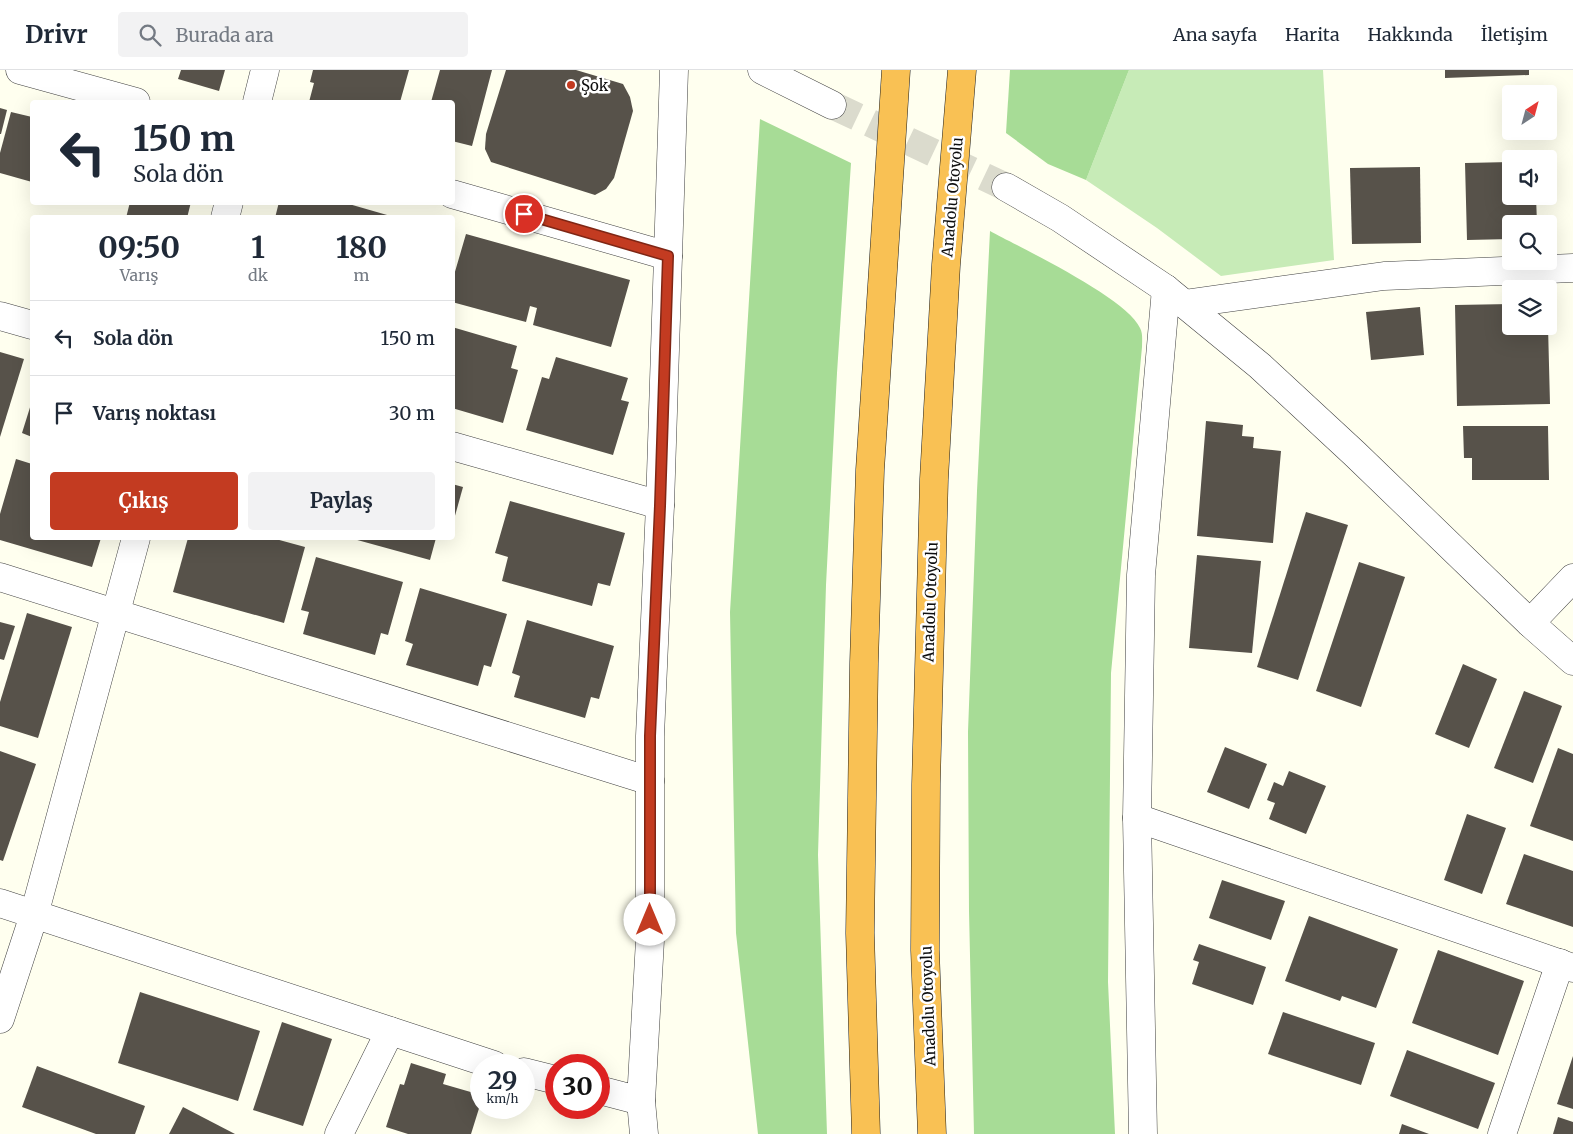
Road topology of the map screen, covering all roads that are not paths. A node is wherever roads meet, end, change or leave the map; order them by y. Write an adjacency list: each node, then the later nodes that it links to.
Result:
1 (20, 70): 7 (street)
2 (265, 70): 8 (street)
3 (674, 70): 12 (street)
4 (762, 70): 9 (street)
5 (896, 70): 37 (highway)
6 (962, 70): 38 (highway, Anadolu Otoyolu)
7 (129, 100)
8 (258, 100)
9 (832, 105)
10 (1006, 187): 14 (street)
11 (455, 195): 12 (street)
12 (668, 256): 18 (street)
13 (1573, 268): 14 (street)
14 (1175, 296): 23 (street); 26 (street)
15 (0, 316): 16 (street)
16 (30, 324)
17 (455, 447): 18 (street)
18 (660, 506): 25 (street)
19 (135, 540): 22 (street)
20 (0, 577): 22 (street)
21 (1573, 578): 23 (street)
22 (115, 612): 25 (street); 28 (street)
23 (1530, 623): 24 (street)
24 (1573, 661)
25 (650, 781): 34 (street)
26 (1137, 818): 29 (street); 39 (street)
27 (0, 903): 28 (street)
28 (34, 915): 30 (street); 31 (street)
29 (1567, 966): 40 (street)
30 (0, 1019)
31 (390, 1031): 32 (street); 35 (street)
32 (470, 1057)
33 (610, 1093): 34 (street)
34 (641, 1101): 36 (street)
35 (339, 1134)
36 (644, 1134)
37 (866, 1134)
38 (932, 1134)
39 (1143, 1134)
40 (1502, 1134)

